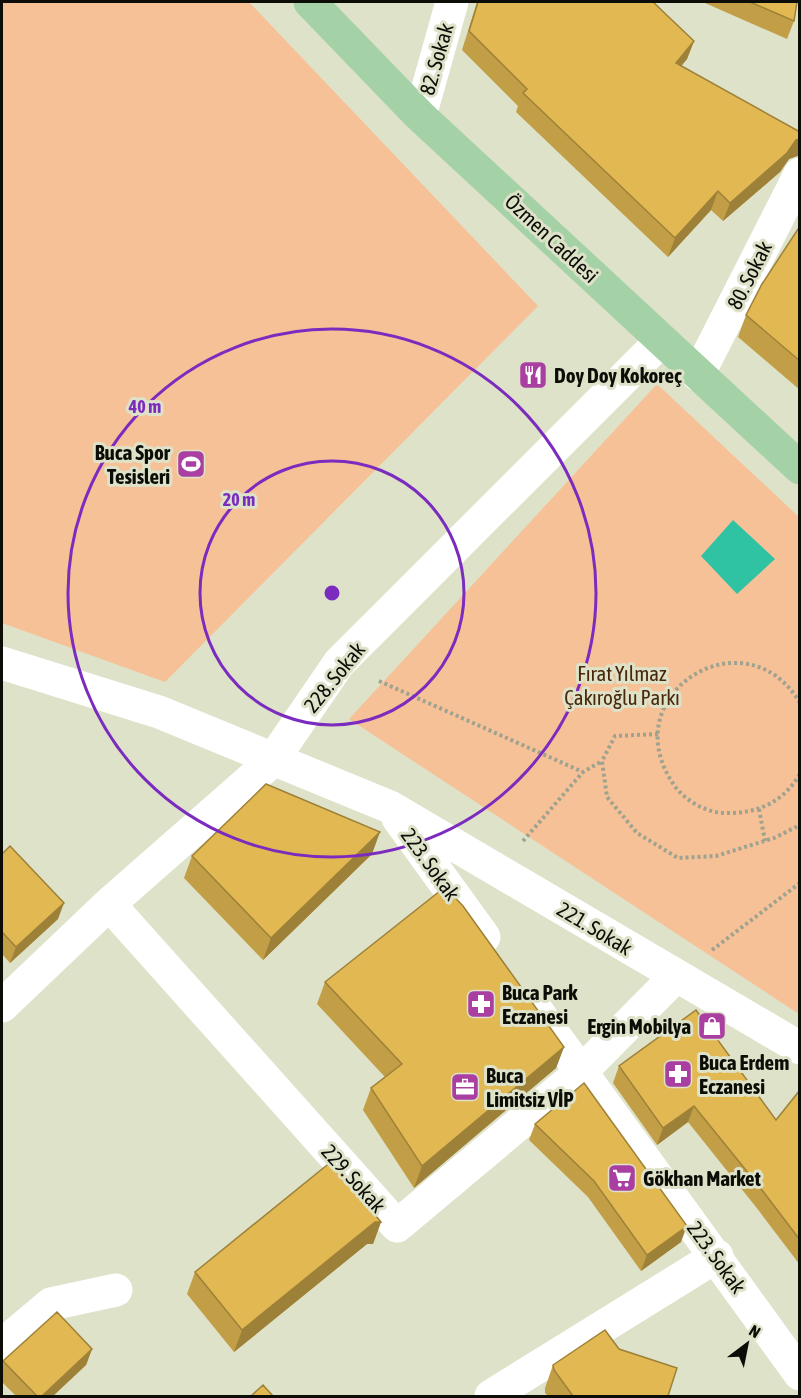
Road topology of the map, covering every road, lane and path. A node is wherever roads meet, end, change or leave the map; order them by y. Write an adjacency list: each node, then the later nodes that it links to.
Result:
1 (310, 2): 3 (main road, Özmen Caddesi)
2 (452, 2): 3 (street, 82. Sokak)
3 (420, 116): 5 (main road, Özmen Caddesi)
4 (800, 174): 6 (street, 80. Sokak)
5 (661, 340): 6 (main road, Özmen Caddesi); 9 (street, 228. Sokak)
6 (698, 375): 7 (main road, Özmen Caddesi)
7 (800, 468)
8 (2, 663): 12 (street, 223. Sokak)
9 (339, 663): 12 (street, 228. Sokak); 14 (path)
10 (800, 703): 11 (path)
11 (658, 734): 13 (path); 17 (path)
12 (272, 761): 16 (street, 223. Sokak); 22 (street, 228. Sokak)
13 (602, 761): 14 (path); 19 (path)
14 (584, 772): 20 (path)
15 (800, 774): 17 (path)
16 (390, 807): 20 (street, 221. Sokak); 23 (street, 223. Sokak)
17 (759, 809): 19 (path)
18 (800, 825): 19 (path)
19 (765, 841)
20 (497, 871): 24 (street, 221. Sokak)
21 (800, 883): 24 (path)
22 (109, 904): 26 (street, 228. Sokak); 28 (street, 229. Sokak)
23 (499, 958)
24 (676, 976): 27 (street, 221. Sokak); 28 (street, 229. Sokak)
25 (519, 987): 28 (street, 223. Sokak)
26 (2, 1006)
27 (800, 1048)
28 (581, 1072): 29 (street, 223. Sokak)
29 (717, 1256): 32 (street, 223. Sokak); 33 (street)
30 (116, 1290): 31 (street)
31 (2, 1345)
32 (800, 1374)
33 (491, 1396)

